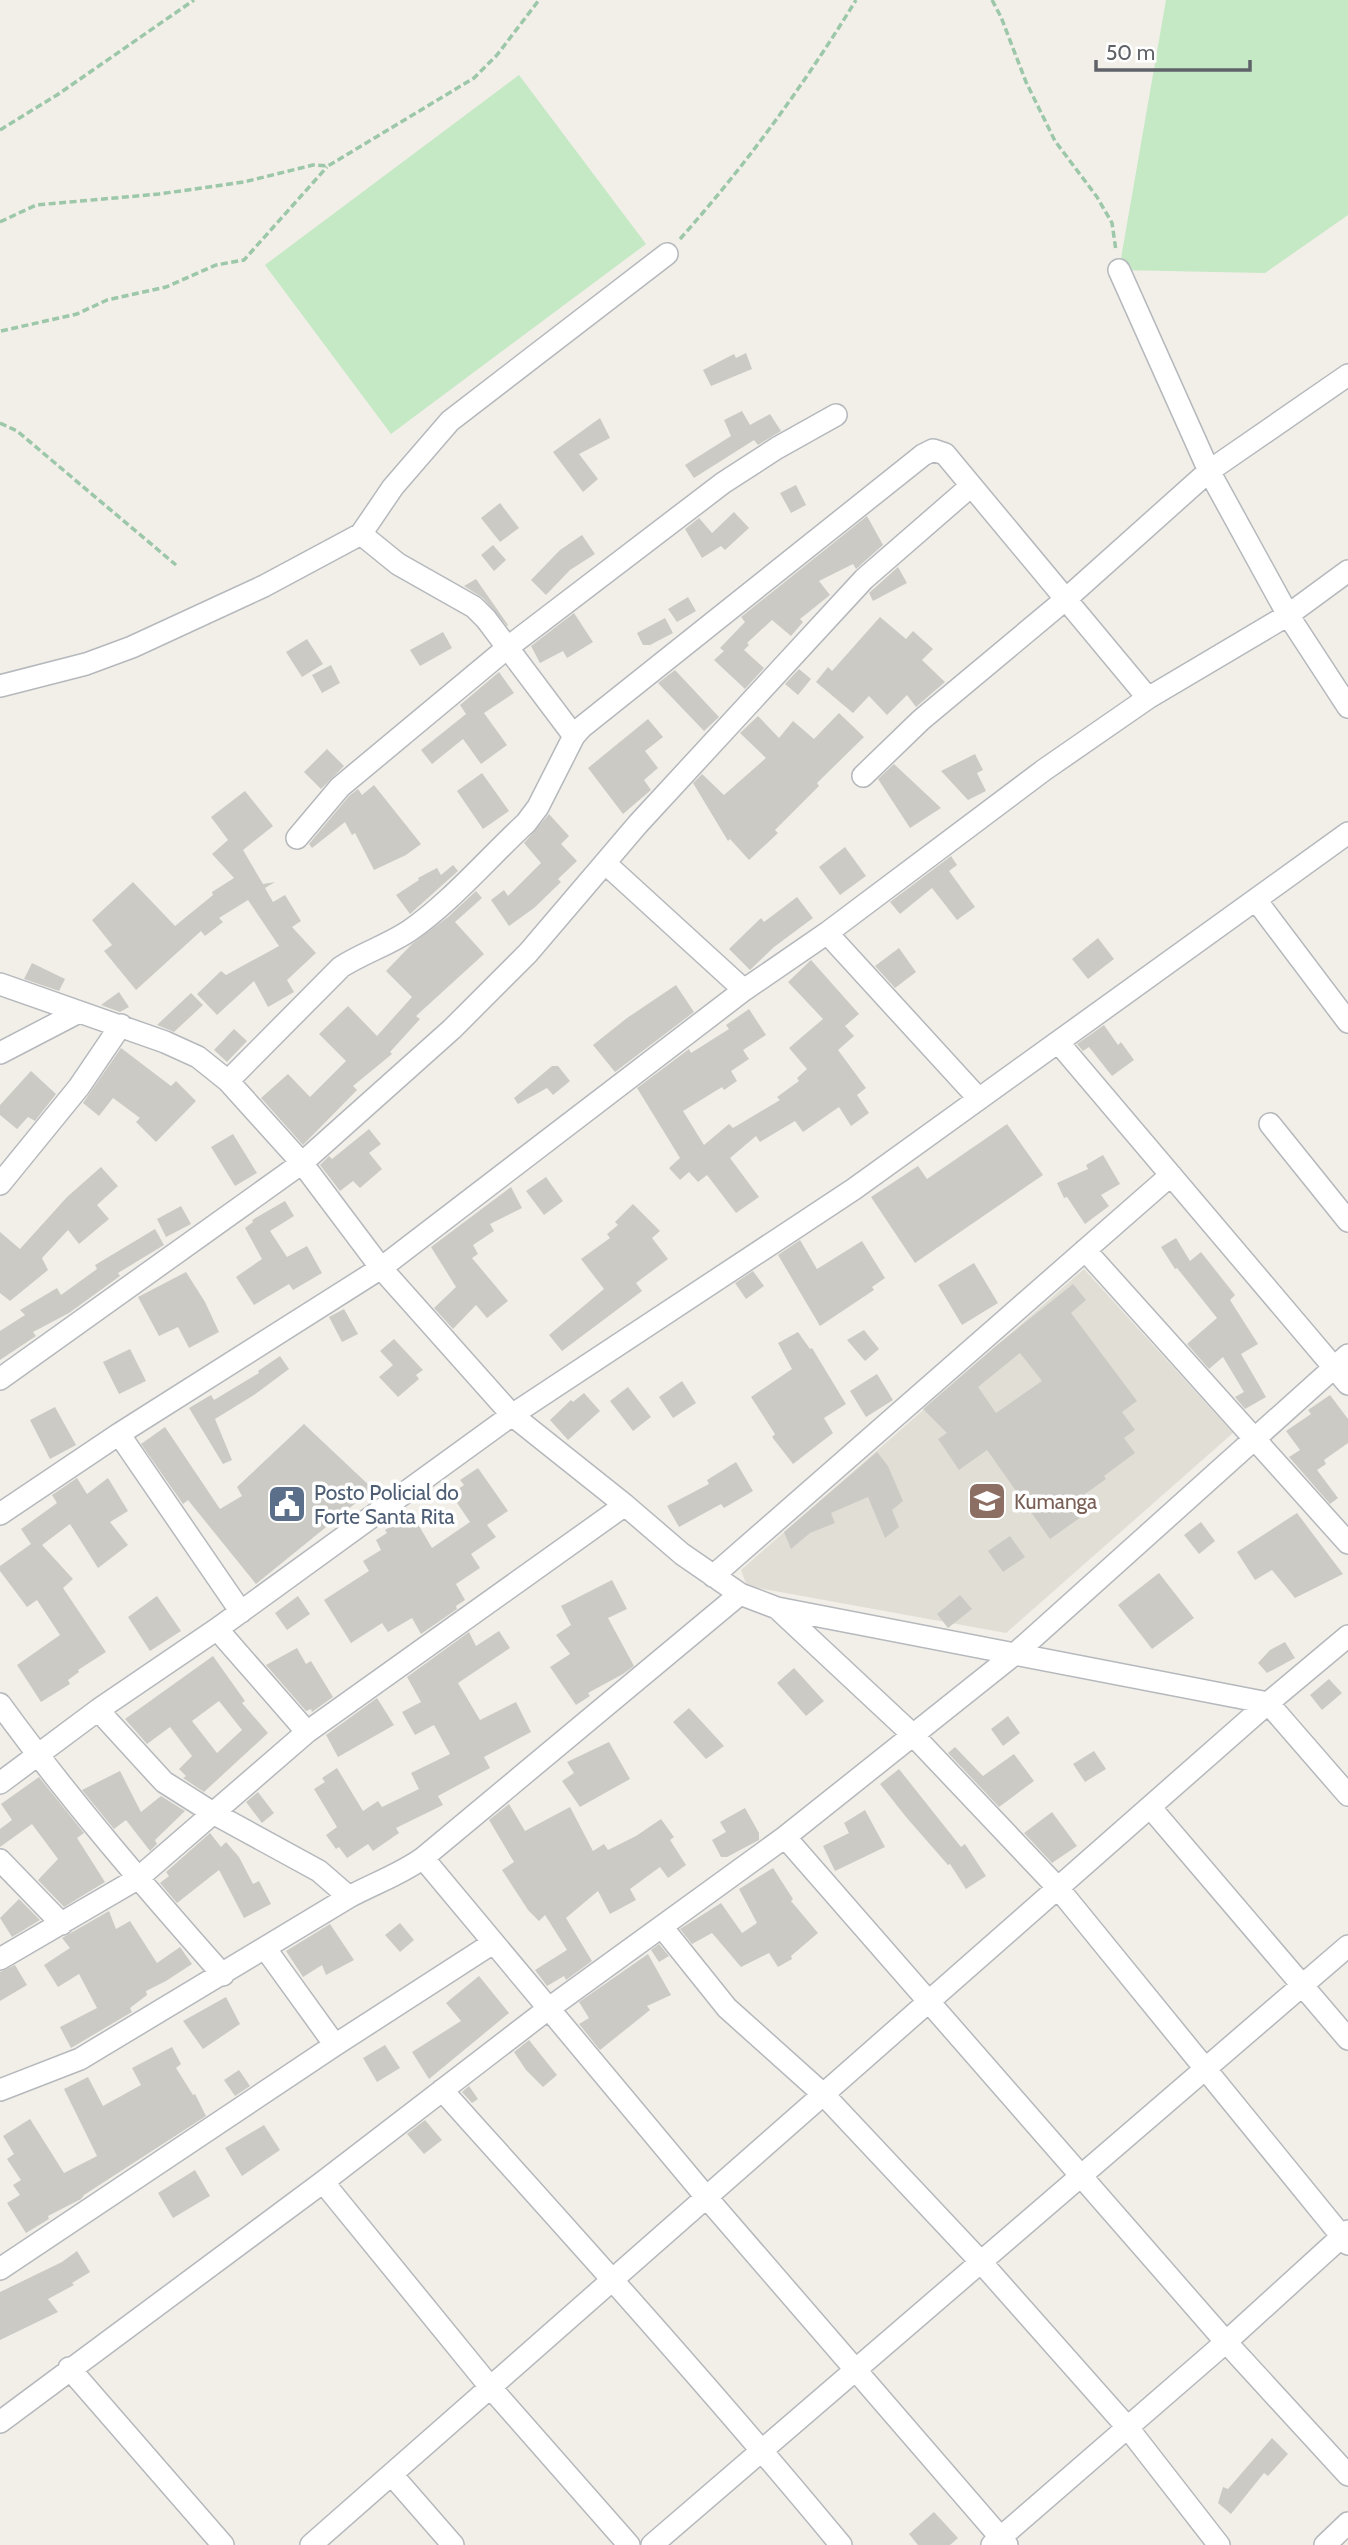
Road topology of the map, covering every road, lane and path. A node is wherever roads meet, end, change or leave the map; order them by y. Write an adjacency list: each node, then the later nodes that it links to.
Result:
1 (194, 0): 5 (path)
2 (539, 0): 6 (path)
3 (856, 0): 8 (path)
4 (992, 0): 9 (path)
5 (0, 130)
6 (328, 166): 7 (path); 11 (path)
7 (0, 222)
8 (667, 254): 17 (street)
9 (1119, 270): 15 (street)
10 (10, 328): 11 (path)
11 (0, 331)
12 (1348, 375): 15 (street)
13 (836, 415): 22 (street)
14 (0, 423): 18 (path)
15 (1209, 471): 20 (street); 21 (street)
16 (971, 486): 20 (street); 26 (street); 30 (street)
17 (361, 534): 22 (street); 23 (street)
18 (176, 565)
19 (1348, 571): 21 (street)
20 (1066, 599): 24 (street); 27 (street)
21 (1289, 615): 24 (street); 25 (street)
22 (507, 648): 26 (street); 29 (street)
23 (0, 686)
24 (1148, 698): 32 (street)
25 (1348, 707)
26 (574, 736): 40 (street)
27 (863, 776)
28 (1348, 833): 31 (street)
29 (297, 838)
30 (605, 863): 34 (street); 43 (street)
31 (1256, 900): 36 (street); 38 (street)
32 (827, 933): 34 (street); 41 (street)
33 (0, 984): 35 (street)
34 (744, 990): 48 (street)
35 (77, 1013): 37 (street); 39 (street)
36 (1348, 1022)
37 (121, 1025): 40 (street); 45 (street)
38 (1058, 1042): 41 (street); 44 (street)
39 (0, 1053)
40 (228, 1081): 43 (street)
41 (979, 1099): 52 (street)
42 (1270, 1124): 46 (street)
43 (302, 1163): 48 (street); 50 (street)
44 (1171, 1175): 47 (street); 49 (street)
45 (0, 1184)
46 (1348, 1221)
47 (1085, 1250): 54 (street); 58 (street)
48 (381, 1268): 52 (street); 53 (street)
49 (1341, 1361): 51 (street); 54 (street)
50 (0, 1379)
51 (1348, 1384)
52 (512, 1415): 55 (street); 61 (street)
53 (120, 1434): 56 (street); 61 (street)
54 (1254, 1440): 57 (street); 64 (street)
55 (625, 1505): 58 (street); 68 (street)
56 (0, 1514)
57 (1348, 1543)
58 (713, 1576): 59 (street)
59 (740, 1594): 60 (street); 76 (street)
60 (777, 1608): 64 (street); 69 (street)
61 (241, 1612): 62 (street)
62 (217, 1629): 67 (street); 68 (street)
63 (1348, 1636): 65 (street)
64 (1016, 1653): 65 (street); 69 (street)
65 (1268, 1703): 72 (street); 73 (street)
66 (0, 1704): 70 (street)
67 (98, 1710): 70 (street); 74 (street)
68 (307, 1731): 74 (street)
69 (914, 1735): 75 (street); 79 (street)
70 (38, 1756): 71 (street); 78 (street)
71 (0, 1783)
72 (1348, 1795)
73 (1150, 1807): 79 (street); 88 (street)
74 (213, 1813): 78 (street); 80 (street)
75 (785, 1837): 82 (street); 89 (street)
76 (423, 1858): 80 (street); 83 (street)
77 (0, 1860): 81 (street)
78 (137, 1879): 81 (street); 87 (street)
79 (1058, 1888): 89 (street); 93 (street)
80 (349, 1897): 85 (street)
81 (62, 1924): 86 (street)
82 (662, 1927): 90 (street); 96 (street)
83 (494, 1943): 90 (street); 92 (street)
84 (1348, 1946): 88 (street)
85 (265, 1948): 87 (street); 92 (street)
86 (0, 1959)
87 (222, 1975): 94 (street)
88 (1301, 1986): 91 (street); 93 (street)
89 (930, 2001): 96 (street); 97 (street)
90 (548, 2009): 95 (street); 99 (street)
91 (1348, 2039)
92 (335, 2045): 102 (street)
93 (1204, 2070): 97 (street); 100 (street)
94 (0, 2090)
95 (442, 2090): 98 (street); 103 (street)
96 (824, 2095): 99 (street); 101 (street)
97 (1081, 2176): 101 (street); 104 (street)
98 (323, 2182): 105 (street); 107 (street)
99 (707, 2197): 103 (street); 106 (street)
100 (1346, 2237): 104 (street)
101 (980, 2261): 106 (street); 109 (street)
102 (0, 2269)
103 (614, 2280): 107 (street); 110 (street)
104 (1226, 2343): 109 (street); 112 (street)
105 (69, 2368): 108 (street); 115 (street)
106 (857, 2371): 110 (street); 114 (street)
107 (491, 2388): 111 (street); 118 (street)
108 (0, 2422)
109 (1128, 2428): 114 (street); 121 (street)
110 (763, 2451): 119 (street); 120 (street)
111 (392, 2475): 116 (street); 117 (street)
112 (1348, 2475)
113 (1348, 2523): 122 (street)
114 (1000, 2542)
115 (223, 2545)
116 (311, 2545)
117 (453, 2545)
118 (629, 2545)
119 (652, 2545)
120 (841, 2545)
121 (1220, 2545)
122 (1325, 2545)

